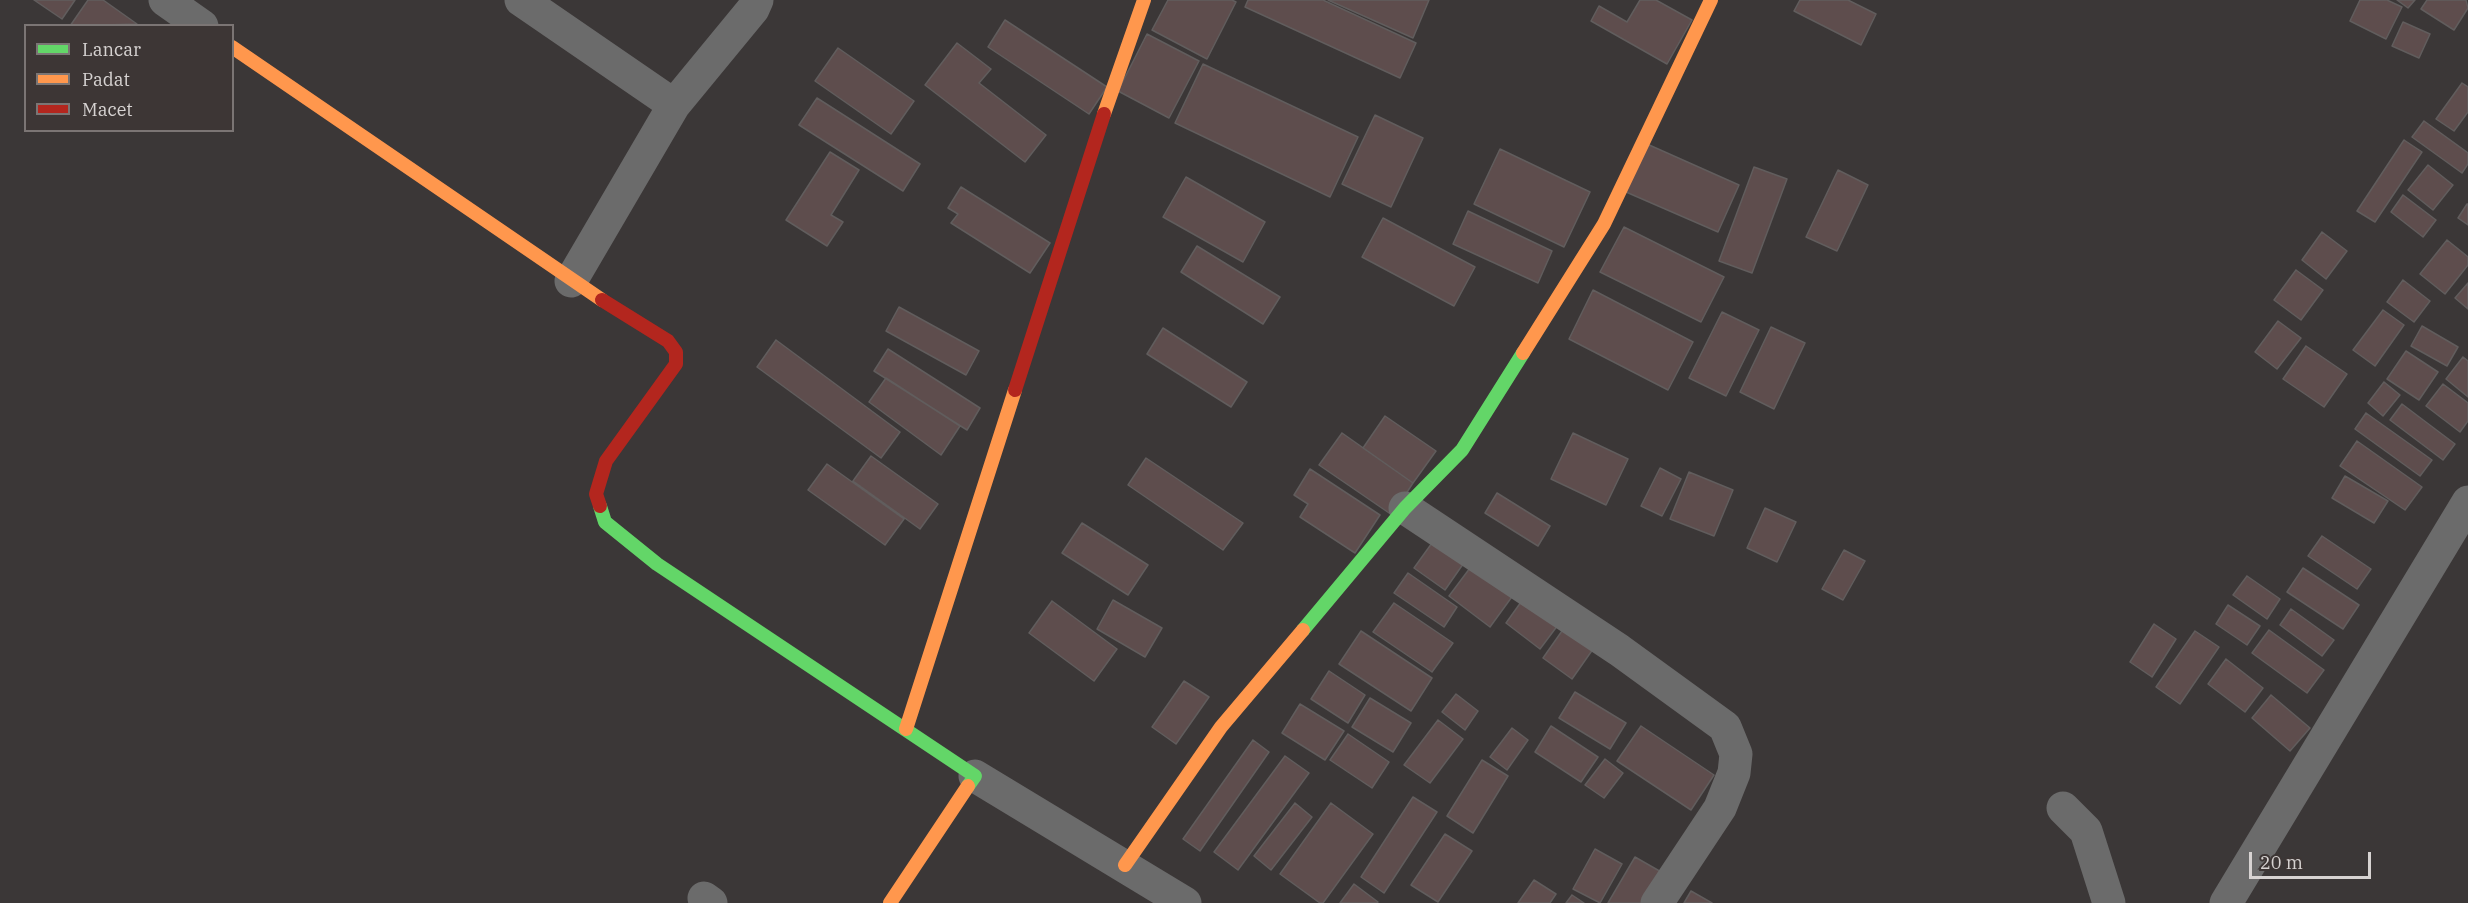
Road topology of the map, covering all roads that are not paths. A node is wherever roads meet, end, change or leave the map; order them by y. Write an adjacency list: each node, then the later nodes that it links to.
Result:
1 (165, 0): 6 (street)
2 (521, 0): 8 (street)
3 (757, 0): 8 (street)
4 (1144, 0): 12 (street)
5 (1711, 0): 11 (street)
6 (199, 24)
7 (234, 48): 9 (street)
8 (674, 105): 9 (street)
9 (571, 282): 12 (street)
10 (2468, 502): 20 (street)
11 (1405, 508): 15 (street); 18 (street)
12 (906, 729): 13 (street)
13 (975, 776): 15 (street); 16 (street)
14 (2063, 808): 19 (street)
15 (1125, 865): 17 (street)
16 (890, 903)
17 (1185, 903)
18 (1657, 903)
19 (2109, 903)
20 (2226, 903)

